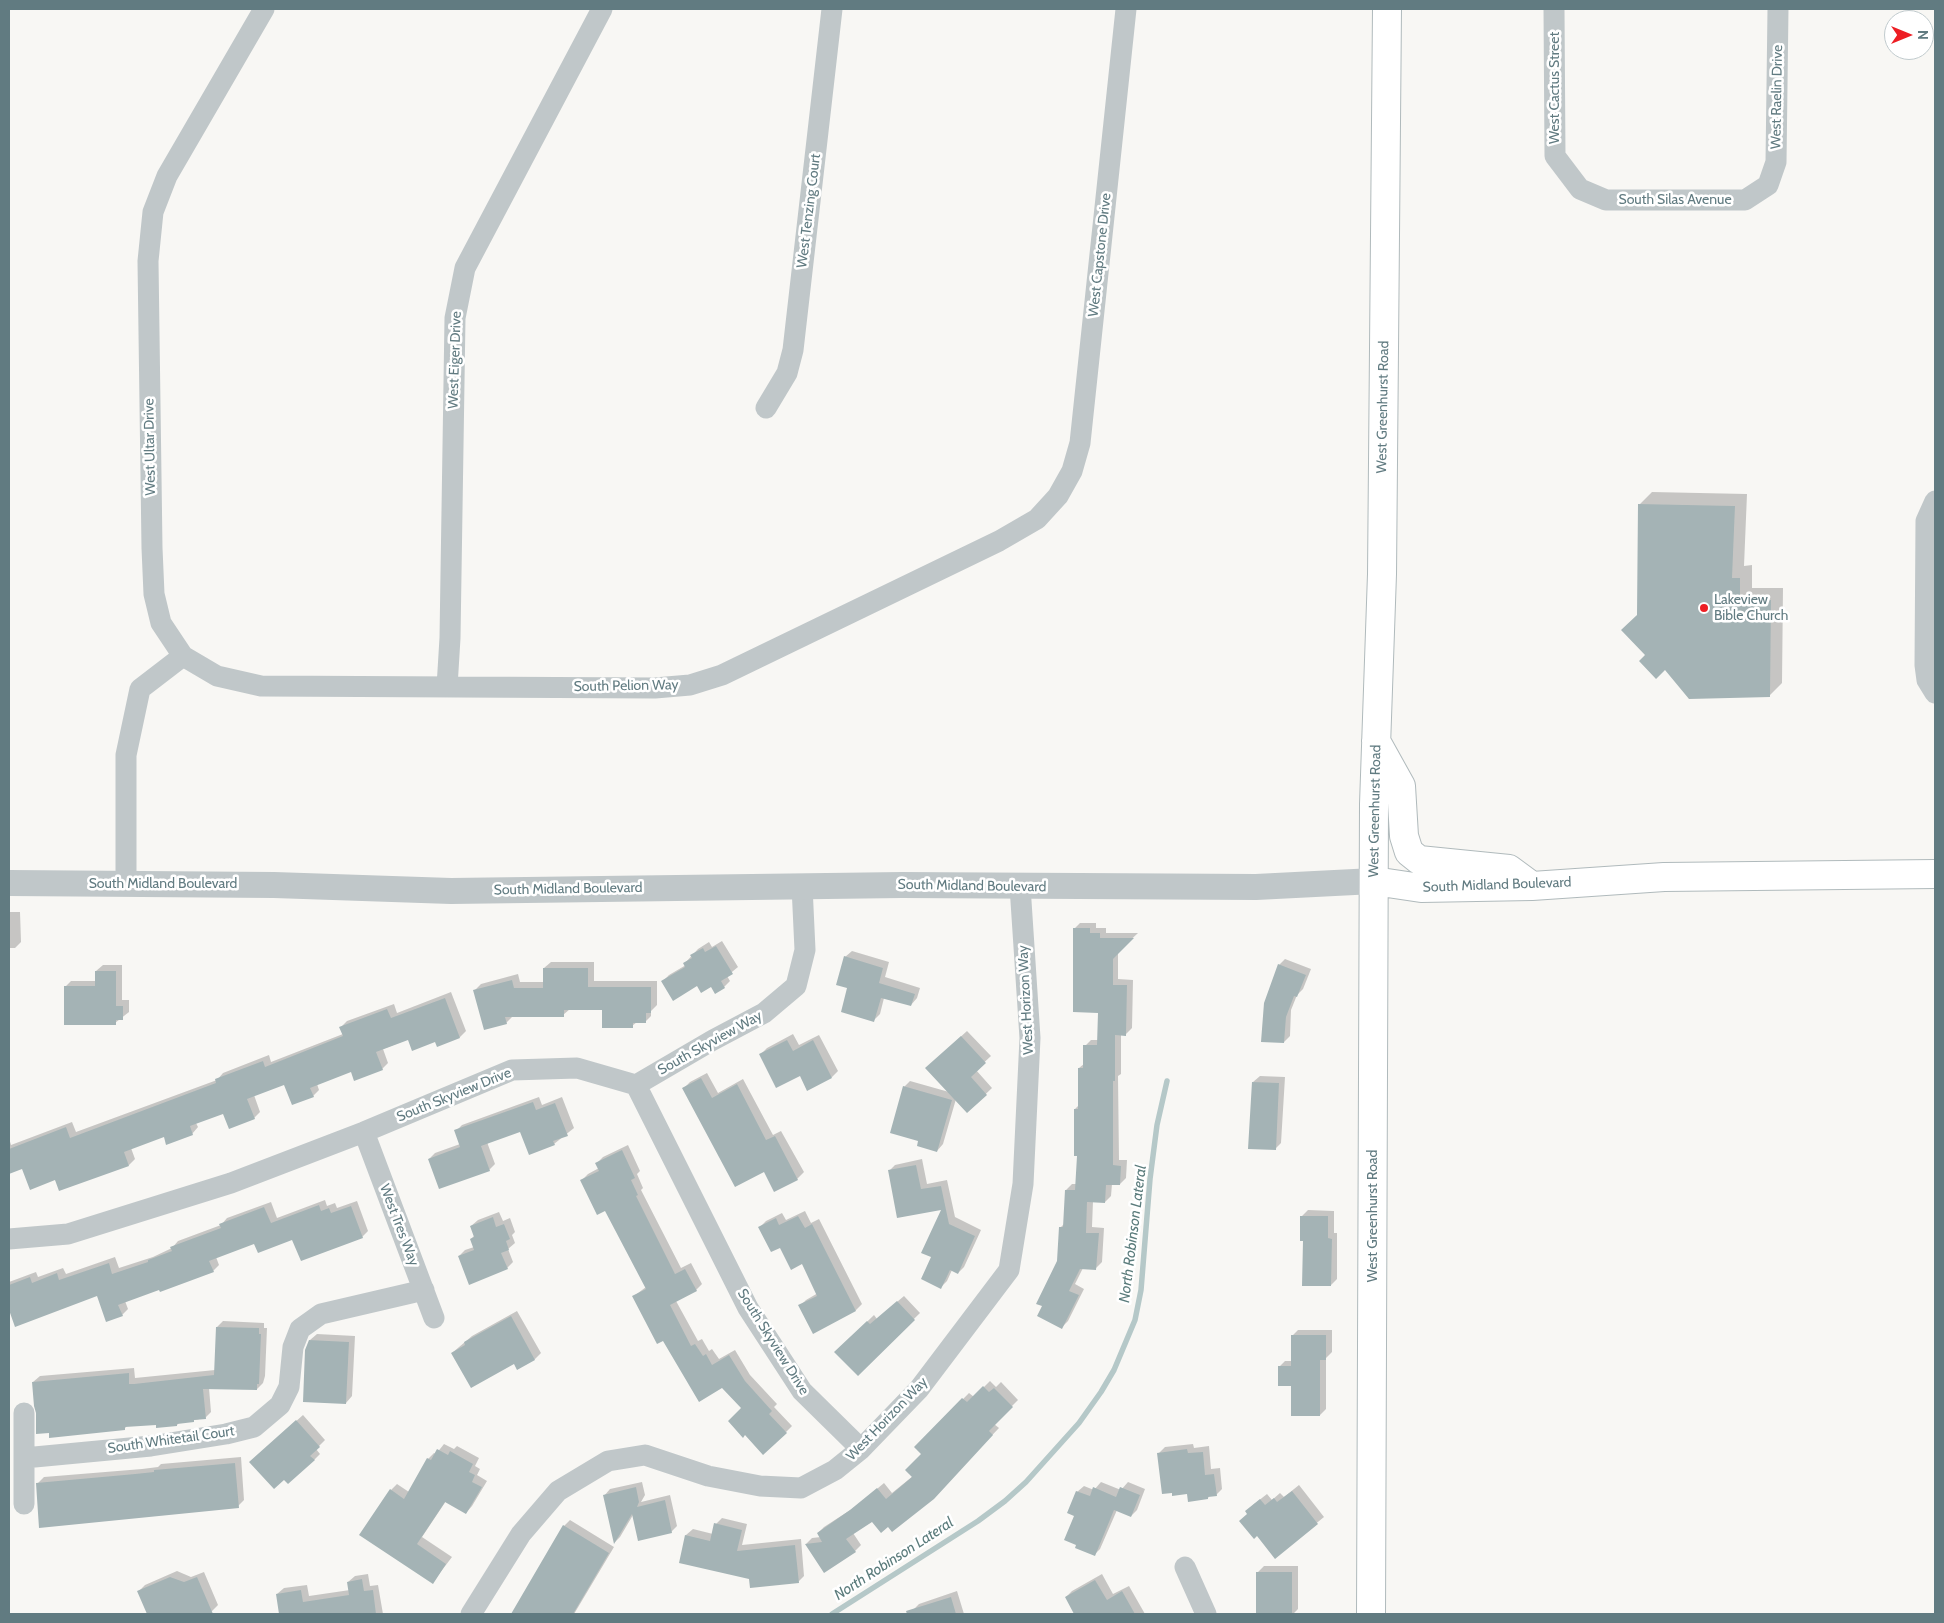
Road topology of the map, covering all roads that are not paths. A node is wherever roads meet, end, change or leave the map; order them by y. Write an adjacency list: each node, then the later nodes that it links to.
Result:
1 (264, 9): 13 (street, West Ultar Drive)
2 (602, 9): 14 (street, West Eiger Drive)
3 (832, 9): 10 (street, West Tenzing Court)
4 (1126, 9): 11 (street, West Capstone Drive)
5 (1387, 9): 16 (main road, West Greenhurst Road)
6 (1554, 9): 9 (street, West Cactus Street)
7 (1778, 9): 8 (street, West Raelin Drive)
8 (1768, 185): 9 (street, South Silas Avenue)
9 (1580, 189)
10 (766, 408)
11 (1058, 496): 14 (street, South Pelion Way)
12 (1935, 501): 15 (street)
13 (183, 656): 14 (street, South Pelion Way); 20 (street)
14 (447, 687)
15 (1935, 693)
16 (1376, 741): 18 (main road, West Greenhurst Road); 23 (main road)
17 (1935, 874): 23 (main road, South Midland Boulevard)
18 (1374, 881): 22 (street, South Midland Boulevard); 23 (main road, South Midland Boulevard); 36 (main road, West Greenhurst Road)
19 (9, 883): 20 (street, South Midland Boulevard)
20 (126, 884): 21 (street, South Midland Boulevard)
21 (802, 886): 22 (street, South Midland Boulevard); 24 (street, South Skyview Way)
22 (1020, 886): 30 (street, West Horizon Way)
23 (1532, 886)
24 (636, 1085): 25 (street, South Skyview Drive); 30 (street, South Skyview Drive)
25 (364, 1132): 26 (street, South Skyview Drive); 27 (street, West Tres Way)
26 (9, 1239)
27 (424, 1290): 28 (street, West Tres Way); 31 (street, South Whitetail Court)
28 (434, 1318)
29 (24, 1413): 31 (street)
30 (861, 1450): 34 (street, West Horizon Way)
31 (24, 1458): 32 (street)
32 (24, 1504)
33 (1185, 1567): 35 (street)
34 (471, 1614)
35 (1206, 1614)
36 (1372, 1614)

